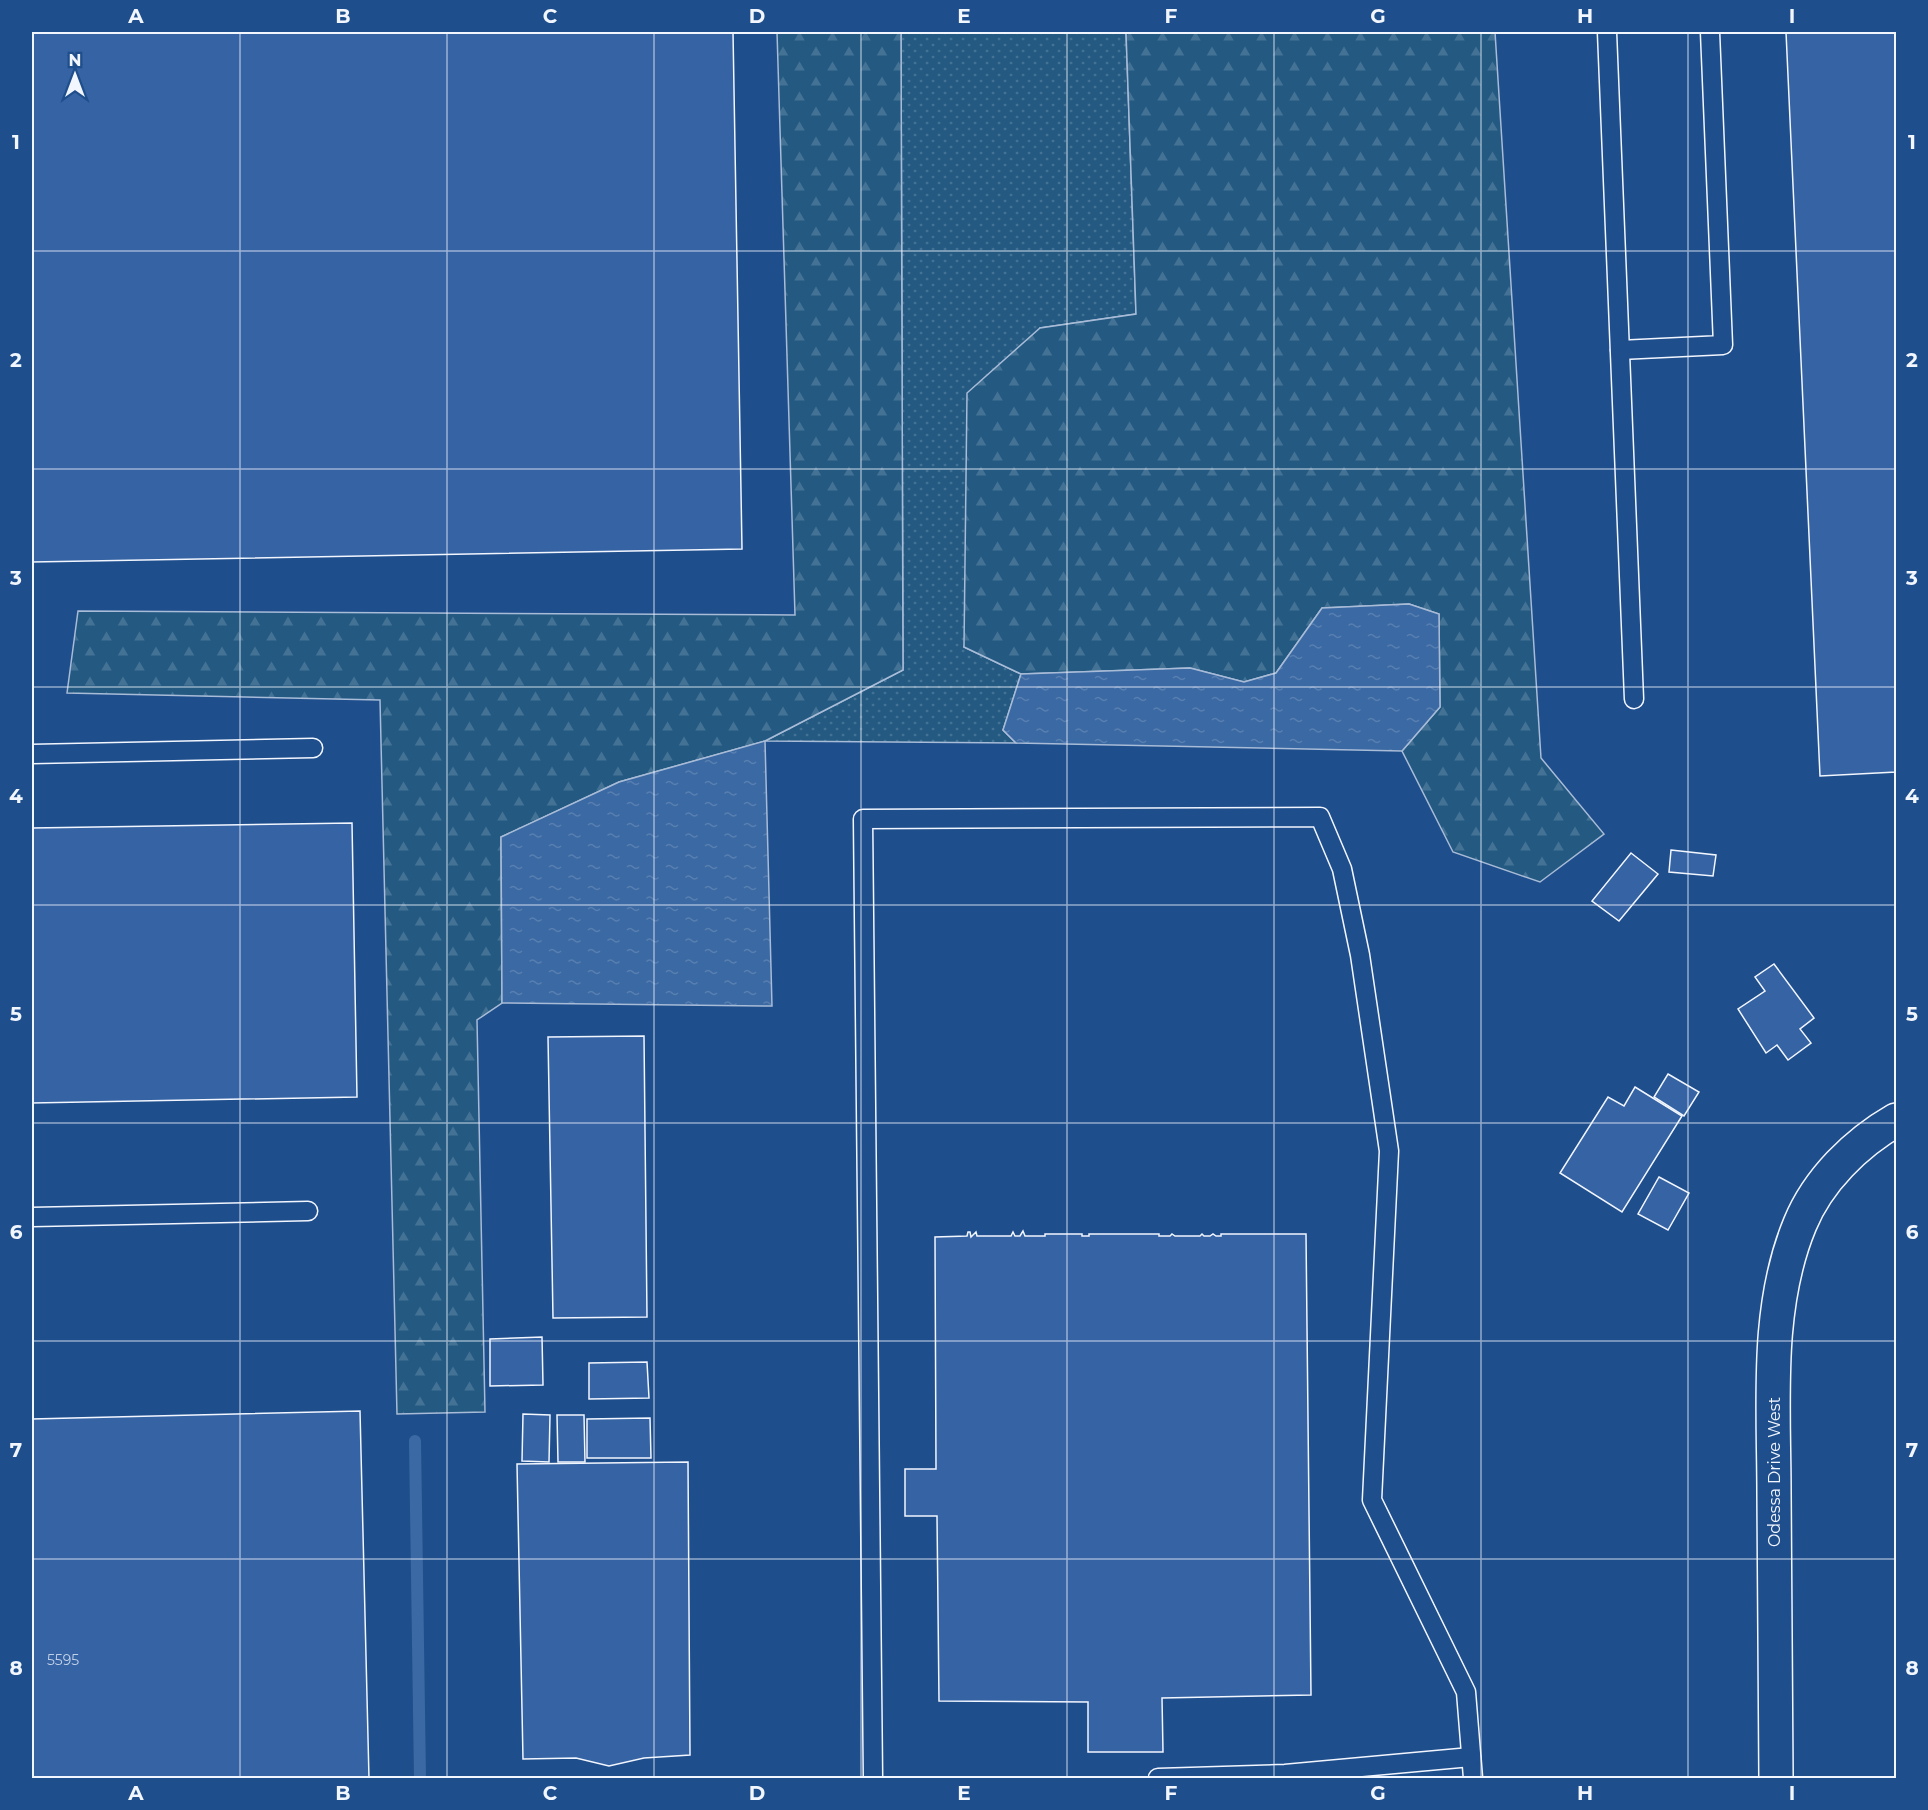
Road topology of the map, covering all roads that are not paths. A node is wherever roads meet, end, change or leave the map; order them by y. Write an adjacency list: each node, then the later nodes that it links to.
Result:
1 (1607, 32): 3 (lane)
2 (1710, 32): 3 (lane)
3 (1620, 350): 4 (lane)
4 (1634, 699)
5 (313, 748): 6 (lane)
6 (32, 754)
7 (1896, 1120): 14 (street, Odessa Drive West)
8 (308, 1211): 9 (lane)
9 (32, 1217)
10 (1471, 1757): 11 (lane); 12 (lane); 13 (lane)
11 (873, 1779)
12 (1158, 1779)
13 (1473, 1779)
14 (1776, 1779)

